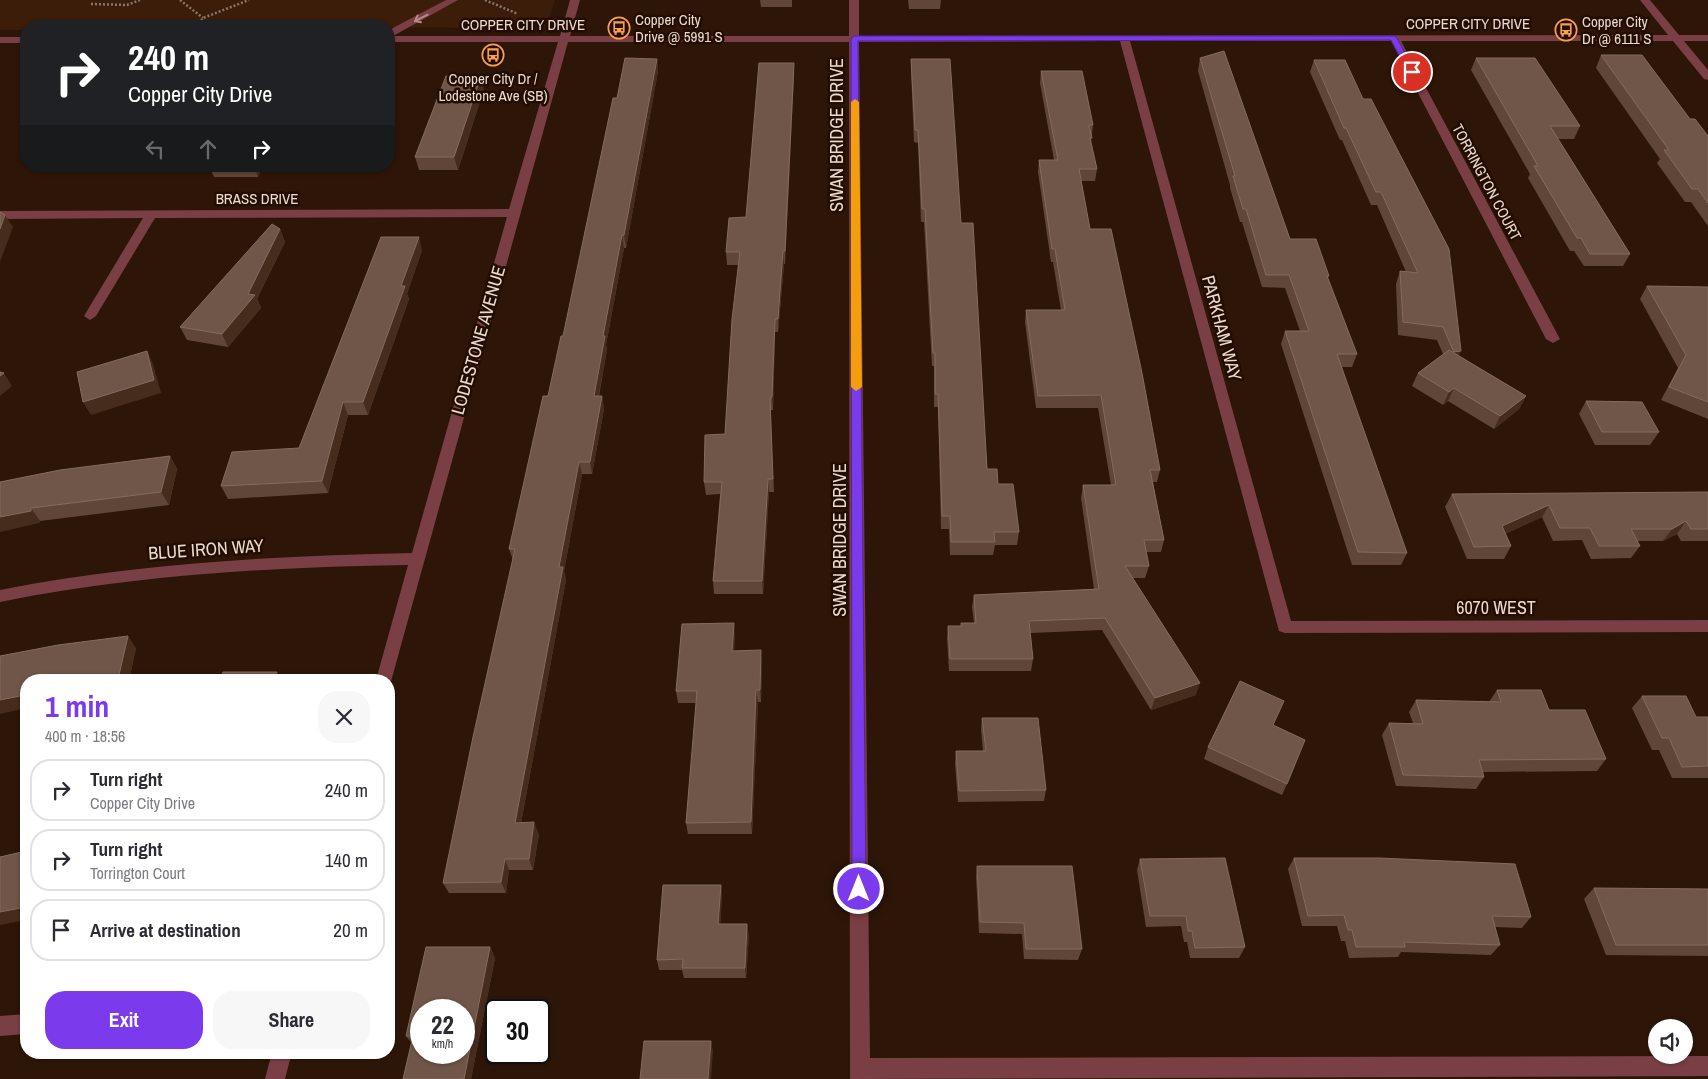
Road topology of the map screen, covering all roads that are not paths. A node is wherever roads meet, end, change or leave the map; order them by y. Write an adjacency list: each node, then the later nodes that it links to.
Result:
1 (453, 0): 5 (street, one-way to 5)
2 (575, 0): 11 (street, LODESTONE AVENUE)
3 (854, 0): 12 (street, SWAN BRIDGE DRIVE)
4 (1645, 0): 8 (street)
5 (395, 31)
6 (1124, 38): 7 (street, COPPER CITY DRIVE); 12 (street, COPPER CITY DRIVE); 24 (street, PARKHAM WAY)
7 (1394, 38): 8 (street, COPPER CITY DRIVE); 20 (street, TORRINGTON COURT)
8 (1677, 38): 9 (street, COPPER CITY DRIVE); 15 (street)
9 (1708, 38)
10 (395, 39): 11 (street, COPPER CITY DRIVE)
11 (565, 39): 12 (street, COPPER CITY DRIVE); 16 (street, LODESTONE AVENUE)
12 (854, 39): 30 (street, SWAN BRIDGE DRIVE)
13 (0, 40): 14 (street)
14 (20, 40)
15 (1708, 77)
16 (514, 214): 18 (street, BRASS DRIVE); 21 (street, LODESTONE AVENUE)
17 (0, 215): 18 (street, BRASS DRIVE)
18 (151, 215): 19 (street)
19 (90, 316)
20 (1553, 339)
21 (417, 559): 22 (street, BLUE IRON WAY); 25 (street, LODESTONE AVENUE)
22 (0, 596)
23 (1708, 626): 24 (street, 6070 WEST)
24 (1285, 627)
25 (386, 674)
26 (20, 1024): 27 (street)
27 (0, 1026)
28 (280, 1059): 31 (street)
29 (1708, 1066): 30 (street)
30 (860, 1074)
31 (274, 1079)

